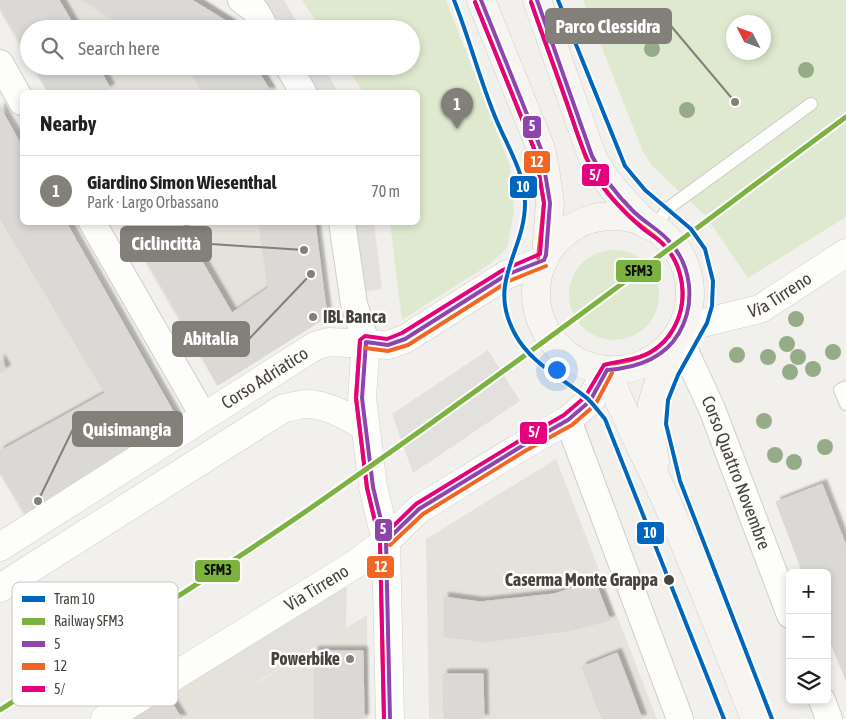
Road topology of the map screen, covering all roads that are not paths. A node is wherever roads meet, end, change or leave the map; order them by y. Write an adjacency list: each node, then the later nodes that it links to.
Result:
1 (241, 0): 4 (street)
2 (481, 0): 14 (main road)
3 (537, 0): 12 (main road)
4 (261, 20)
5 (0, 63): 8 (street)
6 (293, 75): 7 (street)
7 (302, 90)
8 (20, 98)
9 (811, 104): 12 (lane)
10 (94, 225): 20 (street)
11 (342, 225): 16 (street)
12 (651, 227): 14 (main road); 15 (main road)
13 (846, 253): 15 (street, Via Tirreno)
14 (545, 257): 16 (street, Corso Adriatico); 17 (main road)
15 (685, 332): 17 (main road); 23 (main road); 27 (street, Corso Quattro Novembre)
16 (377, 344): 20 (street, Corso Adriatico); 22 (street)
17 (607, 370): 21 (street, Via Tirreno); 23 (main road)
18 (846, 388): 19 (lane)
19 (846, 404)
20 (204, 416): 24 (street, Corso Adriatico)
21 (568, 420): 25 (street, Via Tirreno); 33 (street)
22 (364, 426): 25 (street); 26 (street, Corso Adriatico)
23 (657, 480): 34 (main road)
24 (3, 539)
25 (386, 541): 28 (street, Via Tirreno); 32 (street)
26 (0, 588)
27 (789, 614)
28 (178, 674)
29 (823, 704): 35 (street)
30 (126, 706): 31 (street, Via Tirreno)
31 (105, 719)
32 (390, 719)
33 (680, 719)
34 (755, 719)
35 (829, 719)

